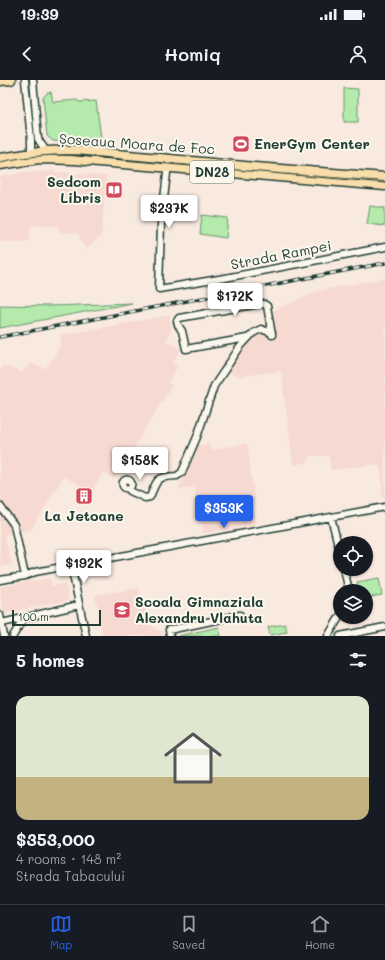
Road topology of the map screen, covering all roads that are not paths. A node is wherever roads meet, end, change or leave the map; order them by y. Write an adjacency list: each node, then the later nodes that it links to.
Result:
1 (11, 80): 4 (main road)
2 (25, 80): 6 (street)
3 (33, 80): 5 (street)
4 (0, 81)
5 (46, 151): 6 (main road, Șoseaua Moara de Foc / DN28); 8 (main road, Șoseaua Moara de Foc / DN28)
6 (31, 152): 7 (main road, DN28); 9 (street)
7 (0, 158)
8 (169, 158): 11 (street); 12 (main road, Șoseaua Moara de Foc / DN28)
9 (75, 160): 10 (main road, Șoseaua Moara de Foc / DN28); 11 (main road, Șoseaua Moara de Foc / DN28)
10 (0, 165)
11 (167, 168): 13 (main road, Șoseaua Moara de Foc / DN28); 14 (street, Strada Rampei)
12 (385, 177)
13 (385, 186)
14 (385, 247)
15 (247, 338): 15 (street); 16 (street)
16 (129, 488)
17 (0, 506): 22 (street)
18 (385, 507): 19 (street)
19 (331, 517): 20 (street); 21 (street)
20 (336, 536)
21 (71, 566): 22 (street); 24 (street)
22 (25, 576): 23 (street)
23 (0, 580)
24 (79, 605): 27 (street); 33 (street)
25 (0, 614): 28 (street)
26 (240, 615): 34 (street)
27 (24, 618): 28 (street); 32 (street)
28 (2, 623): 31 (street)
29 (335, 624): 35 (street)
30 (385, 627): 36 (street)
31 (4, 636)
32 (13, 636)
33 (86, 636)
34 (170, 636)
35 (328, 636)
36 (340, 636)

